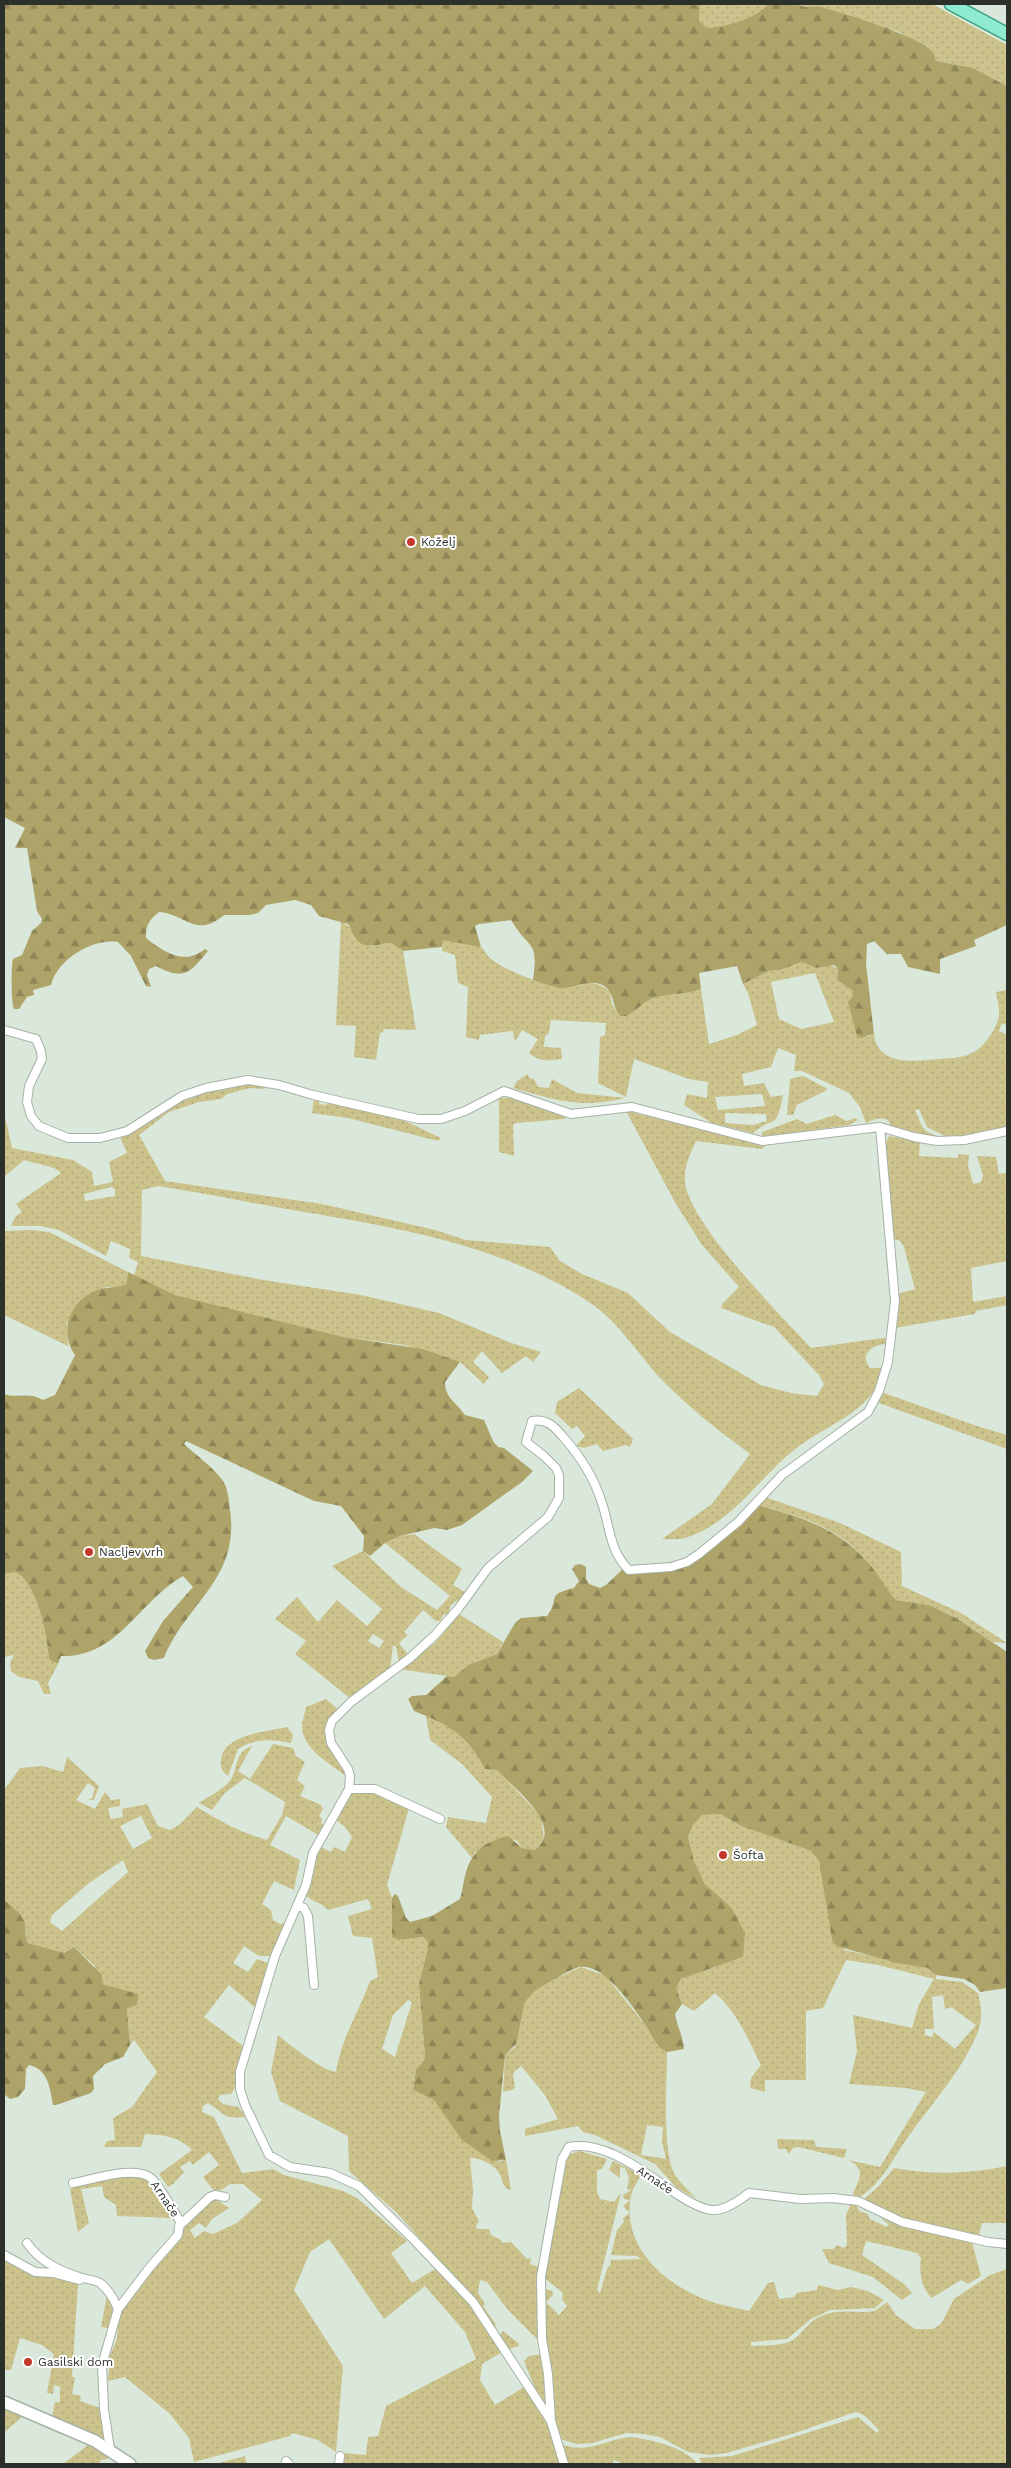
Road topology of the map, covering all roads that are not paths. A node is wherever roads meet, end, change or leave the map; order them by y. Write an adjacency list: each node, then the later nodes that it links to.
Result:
1 (951, 4): 2 (main road)
2 (1007, 34)
3 (4, 1030): 4 (street)
4 (880, 1127): 5 (street); 6 (street)
5 (1007, 1131)
6 (349, 1789): 7 (street); 8 (street)
7 (440, 1819)
8 (298, 1905): 9 (street); 19 (street)
9 (314, 1985)
10 (73, 2184): 12 (street, Arnače)
11 (225, 2197): 12 (street)
12 (179, 2226): 17 (street, Arnače)
13 (27, 2243): 16 (street)
14 (1007, 2244): 19 (street, Arnače)
15 (4, 2255): 16 (street)
16 (90, 2280): 17 (street)
17 (118, 2309): 20 (street, Arnače)
18 (4, 2402): 20 (street)
19 (551, 2421): 22 (street)
20 (110, 2449): 21 (street)
21 (130, 2464)
22 (564, 2464)

